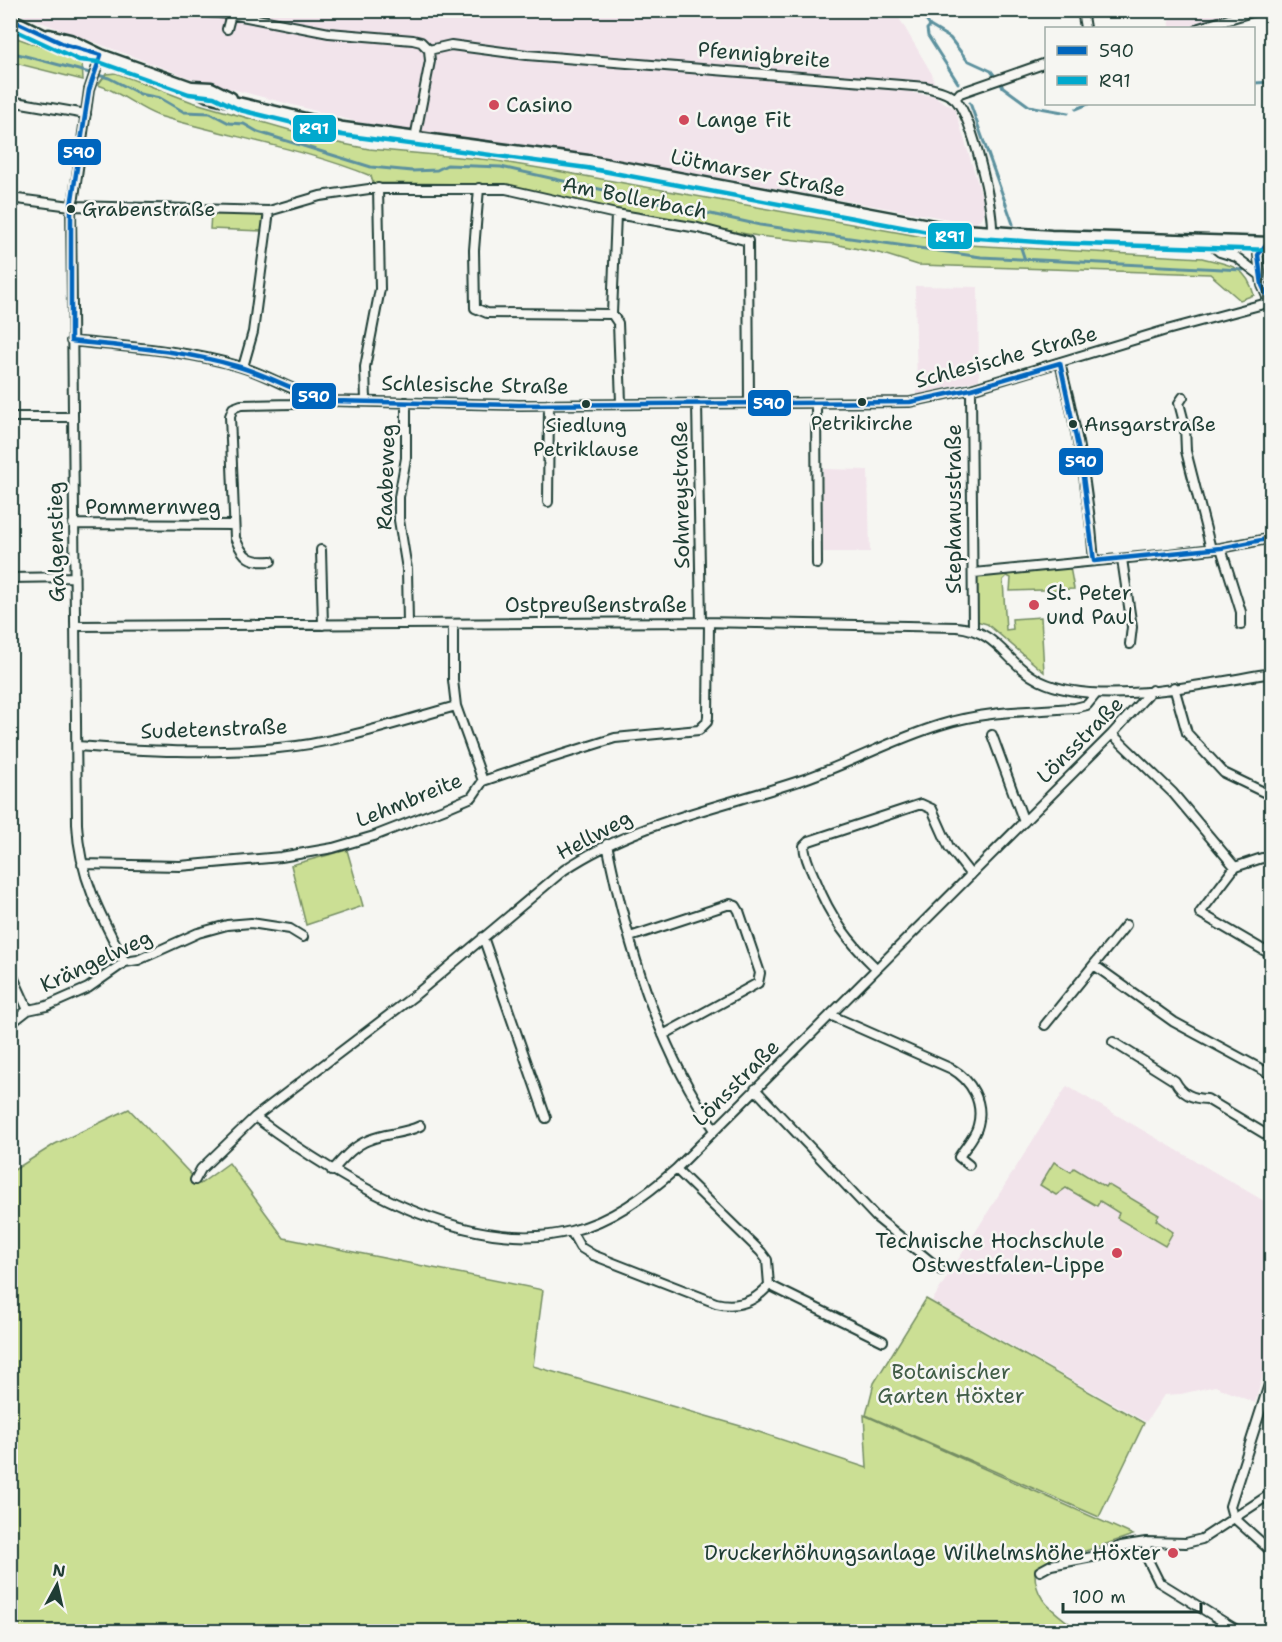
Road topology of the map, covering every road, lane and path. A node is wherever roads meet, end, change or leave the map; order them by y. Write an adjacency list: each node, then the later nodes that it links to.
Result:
1 (1082, 10): 6 (street)
2 (193, 11): 4 (street)
3 (1252, 12): 7 (street)
4 (231, 15): 8 (street); 9 (street)
5 (10, 19): 10 (main road, Lütmarser Straße)
6 (1084, 27)
7 (1202, 27)
8 (227, 28)
9 (429, 50): 12 (street, Pfennigbreite); 15 (street)
10 (99, 60): 14 (street, Galgenstieg); 15 (main road, Lütmarser Straße)
11 (1045, 64): 12 (street)
12 (955, 99): 22 (street)
13 (10, 101): 14 (street)
14 (86, 114): 19 (street, Galgenstieg)
15 (415, 138): 22 (main road, Lütmarser Straße)
16 (378, 188): 17 (street, Am Bollerbach); 20 (street); 34 (street)
17 (479, 189): 21 (street, Am Bollerbach); 27 (street)
18 (10, 198): 19 (street)
19 (70, 206): 20 (street); 28 (street, Galgenstieg)
20 (269, 212): 30 (street)
21 (616, 214): 27 (street); 37 (street, Am Bollerbach)
22 (992, 233): 23 (main road, Lütmarser Straße)
23 (1205, 241): 24 (main road, Lütmarser Straße); 25 (street)
24 (1270, 245): 25 (street)
25 (1260, 275): 26 (street)
26 (1271, 303): 29 (street, Schlesische Straße)
27 (612, 315): 36 (street)
28 (71, 341): 30 (street, Schlesische Straße); 42 (street, Galgenstieg)
29 (1060, 363): 31 (street, Schlesische Straße); 52 (street)
30 (243, 367): 32 (street, Schlesische Straße)
31 (971, 389): 39 (street, Schlesische Straße); 54 (street, Stephanusstraße)
32 (302, 394): 34 (street, Schlesische Straße); 45 (street, Pommernweg)
33 (1183, 397): 48 (street)
34 (366, 401): 35 (street, Schlesische Straße)
35 (406, 402): 40 (street, Schlesische Straße); 58 (street, Raabeweg)
36 (621, 402): 38 (street, Schlesische Straße); 40 (street, Schlesische Straße)
37 (749, 402): 38 (street, Schlesische Straße); 39 (street, Schlesische Straße)
38 (698, 403): 57 (street, Sohnreystraße)
39 (816, 403): 53 (street)
40 (549, 405): 43 (street)
41 (10, 417): 42 (street)
42 (72, 417): 44 (street, Galgenstieg)
43 (548, 502)
44 (73, 524): 45 (street, Pommernweg); 55 (street, Galgenstieg)
45 (233, 525): 51 (street, Pommernweg)
46 (1272, 538): 47 (street)
47 (1221, 548): 48 (street); 61 (street)
48 (1211, 549): 50 (street)
49 (321, 550): 60 (street)
50 (1122, 560): 52 (street); 64 (street)
51 (271, 561)
52 (1094, 561): 54 (street)
53 (818, 564)
54 (974, 573): 63 (street, Stephanusstraße)
55 (74, 577): 56 (street); 62 (street, Galgenstieg)
56 (10, 578)
57 (705, 623): 59 (street, Ostpreußenstraße); 63 (street, Ostpreußenstraße); 73 (street, Lehmbreite)
58 (408, 624): 59 (street, Ostpreußenstraße); 60 (street, Ostpreußenstraße)
59 (453, 624): 69 (street)
60 (324, 625): 62 (street, Ostpreußenstraße)
61 (1241, 625)
62 (76, 626): 72 (street, Galgenstieg)
63 (973, 629): 68 (street, Ostpreußenstraße)
64 (1130, 644)
65 (1272, 674): 66 (street)
66 (1174, 687): 67 (street); 74 (street)
67 (1152, 690): 68 (street); 70 (street, Lönsstraße)
68 (1096, 694): 76 (street, Hellweg)
69 (456, 706): 72 (street, Sudetenstraße); 73 (street)
70 (1112, 734): 75 (street, Lönsstraße); 79 (street)
71 (992, 735): 75 (street)
72 (76, 746): 78 (street, Galgenstieg)
73 (483, 781): 78 (street, Lehmbreite)
74 (1272, 796)
75 (1024, 822): 80 (street, Lönsstraße)
76 (607, 844): 83 (street, Hellweg); 84 (street)
77 (1272, 860): 79 (street)
78 (82, 864): 86 (street, Galgenstieg)
79 (1235, 867): 85 (street)
80 (971, 875): 88 (street, Lönsstraße); 88 (street)
81 (1126, 925): 87 (street)
82 (303, 937): 86 (street, Krängelweg)
83 (483, 937): 98 (street, Hellweg); 99 (street)
84 (630, 938): 94 (street); 94 (street)
85 (1272, 955)
86 (125, 962): 90 (street, Krängelweg)
87 (1094, 965): 93 (street); 96 (street)
88 (876, 968): 91 (street, Lönsstraße)
89 (10, 970): 90 (street)
90 (28, 1010): 92 (street, Krängelweg)
91 (830, 1015): 97 (street, Lönsstraße); 103 (street)
92 (10, 1024)
93 (1046, 1025)
94 (663, 1035): 101 (street)
95 (1113, 1042): 102 (street)
96 (1272, 1076)
97 (755, 1089): 101 (street, Lönsstraße); 108 (street)
98 (255, 1118): 105 (street, Lönsstraße); 106 (street, Hellweg)
99 (546, 1118)
100 (420, 1126): 105 (street)
101 (715, 1130): 104 (street, Lönsstraße)
102 (1272, 1138)
103 (969, 1165)
104 (676, 1169): 107 (street, Lönsstraße); 109 (street)
105 (332, 1171): 107 (street, Lönsstraße)
106 (195, 1180)
107 (571, 1231): 109 (street)
108 (941, 1270)
109 (769, 1286): 110 (street)
110 (883, 1341)
111 (1272, 1375): 113 (street)
112 (1272, 1494): 113 (street)
113 (1233, 1517): 114 (street); 115 (street)
114 (1146, 1542): 116 (street); 117 (street)
115 (1272, 1552)
116 (1040, 1571)
117 (1240, 1632)

